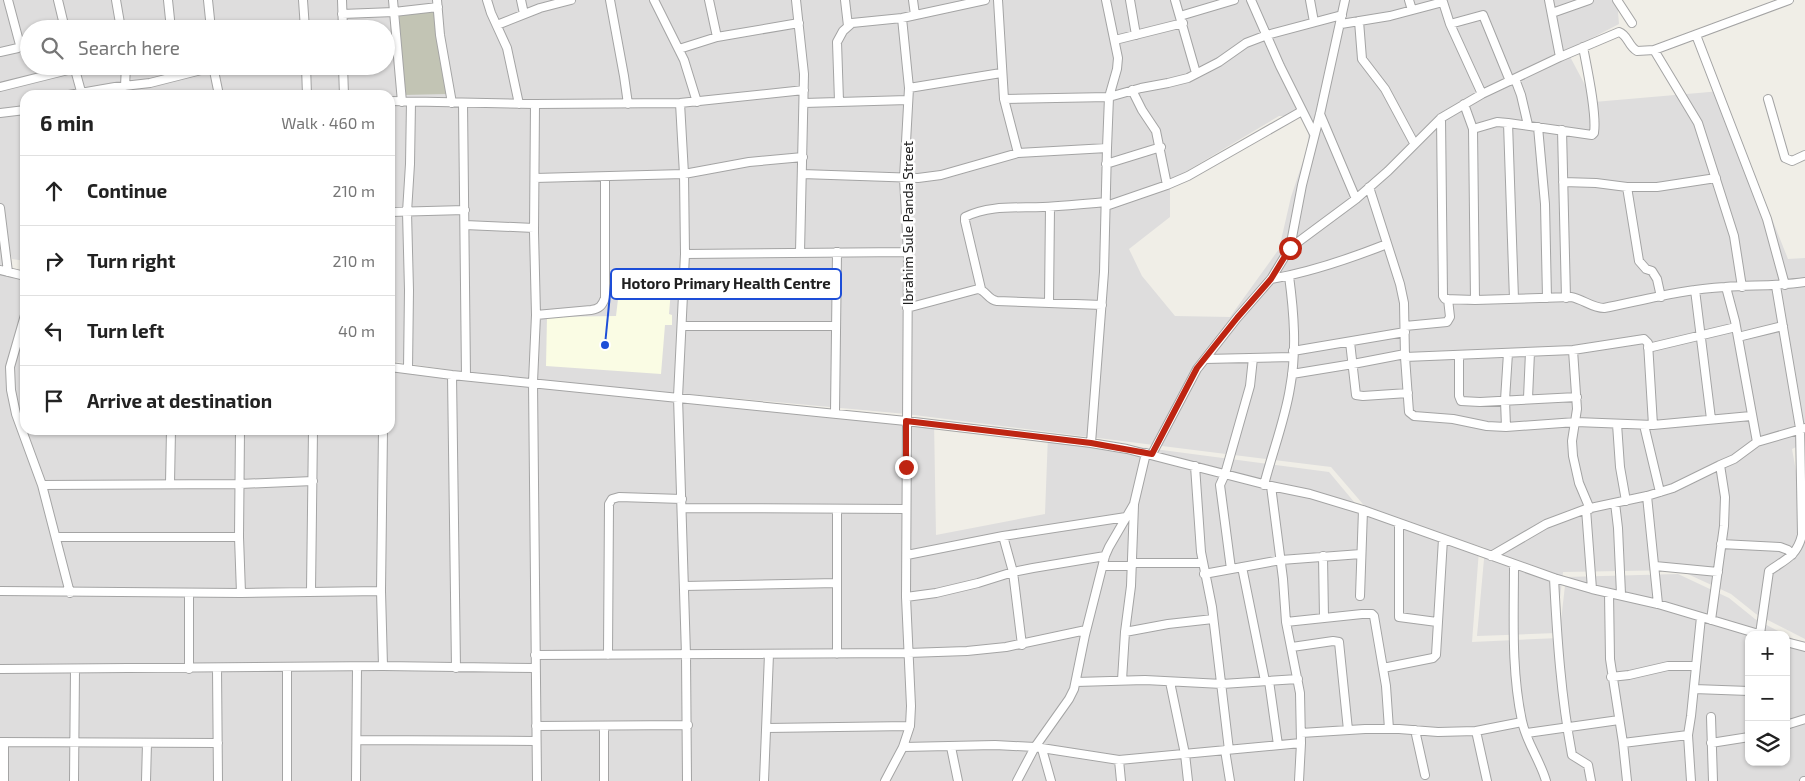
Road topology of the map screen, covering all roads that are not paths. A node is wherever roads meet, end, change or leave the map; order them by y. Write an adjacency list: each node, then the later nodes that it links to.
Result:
1 (8, 0): 64 (street)
2 (58, 0): 41 (street)
3 (116, 0): 42 (street)
4 (168, 0): 43 (street)
5 (208, 0): 44 (street)
6 (304, 0): 45 (street)
7 (342, 0): 36 (street)
8 (393, 0): 34 (street)
9 (487, 0): 54 (street)
10 (521, 0): 37 (street)
11 (571, 0): 37 (street)
12 (610, 0): 102 (street)
13 (654, 0): 62 (street)
14 (708, 0): 59 (street)
15 (796, 0): 50 (street)
16 (845, 0): 55 (street)
17 (913, 0): 38 (street)
18 (985, 0): 38 (street)
19 (998, 0): 66 (street)
20 (1106, 0): 60 (street)
21 (1130, 0): 56 (street)
22 (1175, 0): 47 (street)
23 (1234, 0): 47 (street)
24 (1251, 0): 57 (street)
25 (1310, 0): 49 (street)
26 (1345, 0): 39 (street)
27 (1409, 0): 33 (street)
28 (1549, 0): 35 (street)
29 (1589, 0): 35 (street)
30 (1617, 0): 53 (street)
31 (1789, 0): 58 (street)
32 (438, 3): 34 (street); 97 (street)
33 (1412, 10): 48 (street); 52 (street)
34 (394, 12): 36 (street); 93 (street)
35 (1552, 13): 65 (street)
36 (342, 14): 46 (street)
37 (524, 14): 54 (street)
38 (915, 15): 40 (street)
39 (1342, 15): 49 (street); 51 (street)
40 (902, 18): 55 (street); 79 (street, Ibrahim Sule Panda Street)
41 (63, 20)
42 (119, 20)
43 (170, 20)
44 (210, 20)
45 (305, 20)
46 (342, 20)
47 (1182, 20): 56 (street); 67 (street)
48 (1359, 21): 51 (street); 115 (street)
49 (1314, 22): 57 (street)
50 (799, 23): 59 (street); 85 (street)
51 (1341, 24): 107 (street)
52 (1450, 24): 76 (street); 87 (street)
53 (1632, 24)
54 (497, 25): 100 (street)
55 (848, 26): 96 (street)
56 (1136, 35): 60 (street)
57 (1267, 35): 67 (street); 104 (street)
58 (1696, 35): 63 (street); 152 (street)
59 (717, 37): 62 (street)
60 (1115, 40): 88 (street)
61 (1582, 47): 63 (street); 65 (street); 113 (street)
62 (679, 49): 94 (street)
63 (1654, 50): 127 (street)
64 (0, 52)
65 (1560, 57): 76 (street)
66 (1002, 73): 79 (street); 90 (street)
67 (1196, 73): 86 (street)
68 (47, 75): 78 (street)
69 (76, 75): 80 (street)
70 (126, 75): 77 (street)
71 (180, 75): 75 (street)
72 (215, 75): 82 (street)
73 (306, 75): 83 (street)
74 (343, 75): 84 (street)
75 (176, 76): 77 (street)
76 (1512, 80): 87 (street); 110 (street)
77 (125, 86): 81 (street)
78 (0, 87)
79 (909, 88): 91 (street, Ibrahim Sule Panda Street)
80 (80, 90)
81 (103, 90)
82 (218, 90)
83 (306, 90)
84 (344, 90)
85 (804, 90): 94 (street); 95 (street)
86 (1132, 90): 88 (street); 116 (street)
87 (1482, 94): 103 (street)
88 (1110, 97): 90 (street); 117 (street)
89 (1768, 98): 119 (street)
90 (1004, 99): 118 (street)
91 (908, 100): 96 (street); 126 (street, Ibrahim Sule Panda Street)
92 (395, 101): 93 (street)
93 (407, 102): 97 (street); 138 (street)
94 (697, 102): 99 (street)
95 (804, 102): 96 (street); 120 (street)
96 (839, 102)
97 (452, 103): 98 (street)
98 (462, 103): 100 (street); 136 (street)
99 (680, 103): 102 (street); 122 (street)
100 (520, 104): 101 (street)
101 (535, 104): 102 (street); 125 (street)
102 (628, 104)
103 (1464, 104): 108 (street); 112 (street)
104 (1302, 111): 114 (street); 129 (street)
105 (0, 113): 106 (street)
106 (20, 113)
107 (1320, 114): 114 (street); 132 (street)
108 (1441, 118): 115 (street); 162 (street)
109 (1508, 123): 110 (street); 112 (street); 161 (street)
110 (1528, 126): 111 (street)
111 (1538, 127): 113 (street); 159 (street)
112 (1474, 129): 163 (street)
113 (1562, 130): 128 (street)
114 (1314, 134): 142 (street)
115 (1414, 144): 130 (street)
116 (1160, 147): 121 (street); 129 (street)
117 (1107, 148): 118 (street); 121 (street)
118 (1018, 153): 126 (street)
119 (1805, 155)
120 (803, 157): 122 (street); 123 (street)
121 (1106, 164): 133 (street)
122 (684, 174): 124 (street); 146 (street)
123 (802, 174): 126 (street); 143 (street)
124 (605, 177): 125 (street); 167 (street)
125 (535, 178): 140 (street)
126 (904, 178): 145 (street, Ibrahim Sule Panda Street)
127 (1716, 178): 131 (street); 155 (street)
128 (1563, 182): 131 (street); 160 (street)
129 (1167, 185): 133 (street)
130 (1369, 187): 132 (street); 141 (street)
131 (1627, 187): 158 (street)
132 (1356, 199): 142 (street)
133 (1106, 204): 134 (street); 165 (street)
134 (1050, 207): 156 (street); 164 (street)
135 (0, 208): 147 (street)
136 (465, 210): 138 (street); 139 (street)
137 (395, 212): 138 (street)
138 (407, 212): 188 (street)
139 (465, 225): 140 (street); 191 (street)
140 (534, 228): 167 (street)
141 (1387, 244): 149 (street); 172 (street)
142 (1290, 248): 150 (street)
143 (800, 252): 144 (street); 146 (street)
144 (837, 252): 145 (street); 169 (street)
145 (908, 252): 166 (street, Ibrahim Sule Panda Street)
146 (685, 254): 168 (street)
147 (4, 271): 148 (street)
148 (20, 275)
149 (1289, 276): 150 (street); 181 (street)
150 (1271, 279): 185 (street)
151 (1805, 282): 152 (street)
152 (1785, 285): 153 (street)
153 (1776, 286): 155 (street); 170 (street)
154 (1726, 287): 155 (street); 157 (street); 171 (street)
155 (1742, 287)
156 (981, 289): 164 (street); 166 (street)
157 (1695, 290): 158 (street); 173 (street)
158 (1662, 297): 160 (street)
159 (1547, 298): 160 (street); 161 (street)
160 (1566, 298)
161 (1514, 299): 163 (street)
162 (1448, 300): 163 (street); 172 (street)
163 (1475, 300)
164 (1050, 303): 165 (street)
165 (1102, 305): 217 (street)
166 (907, 308): 203 (street, Ibrahim Sule Panda Street)
167 (536, 315): 192 (street)
168 (682, 326): 169 (street); 194 (street)
169 (836, 326): 200 (street)
170 (1783, 326): 174 (street); 210 (street)
171 (1736, 327): 173 (street); 174 (street)
172 (1405, 329): 176 (street); 182 (street)
173 (1700, 335): 177 (street); 202 (street)
174 (1738, 337): 201 (street)
175 (20, 342): 198 (street)
176 (1350, 342): 181 (street); 186 (street)
177 (1648, 348): 178 (street); 208 (street)
178 (1573, 350): 179 (street); 195 (street)
179 (1530, 352): 180 (street); 196 (street)
180 (1508, 353): 183 (street); 197 (street)
181 (1293, 354): 184 (street); 189 (street)
182 (1405, 355): 183 (street); 186 (street); 193 (street)
183 (1460, 355): 197 (street)
184 (1253, 358): 185 (street); 221 (street)
185 (1205, 359): 218 (street)
186 (1353, 364): 189 (street); 193 (street)
187 (395, 368): 188 (street)
188 (408, 369): 190 (street)
189 (1292, 374): 226 (street)
190 (452, 375): 191 (street); 303 (street)
191 (466, 376): 192 (street)
192 (533, 382): 194 (street); 292 (street)
193 (1408, 393): 209 (street)
194 (678, 397): 200 (street); 229 (street)
195 (1577, 397): 196 (street); 204 (street)
196 (1528, 398): 197 (street)
197 (1505, 400): 209 (street)
198 (16, 414): 199 (street); 206 (street)
199 (20, 414)
200 (835, 414): 203 (street)
201 (1751, 416): 202 (street); 216 (street)
202 (1711, 419): 208 (street)
203 (906, 421): 217 (street); 235 (street, Ibrahim Sule Panda Street)
204 (1576, 422): 205 (street); 209 (street); 236 (street)
205 (1617, 424): 207 (street); 230 (street)
206 (20, 425)
207 (1644, 425): 208 (street); 227 (street)
208 (1653, 425)
209 (1506, 427)
210 (1802, 428): 216 (street); 247 (street)
211 (24, 435): 225 (street)
212 (171, 435): 223 (street)
213 (240, 435): 224 (street)
214 (313, 435): 222 (street)
215 (383, 435): 268 (street)
216 (1757, 442): 219 (street)
217 (1091, 443): 218 (street)
218 (1149, 453): 220 (street); 232 (street)
219 (1720, 465): 227 (street); 244 (street)
220 (1195, 466): 221 (street); 253 (street)
221 (1225, 474): 226 (street); 258 (street)
222 (312, 481): 224 (street); 267 (street)
223 (170, 483): 224 (street); 225 (street)
224 (240, 484): 240 (street)
225 (42, 485): 242 (street)
226 (1268, 486): 237 (street); 251 (street)
227 (1660, 492): 228 (street)
228 (1647, 496): 230 (street); 256 (street)
229 (682, 498): 233 (street); 293 (street)
230 (1626, 501): 231 (street)
231 (1615, 503): 236 (street); 273 (street)
232 (1134, 504): 238 (street); 252 (street)
233 (682, 508): 234 (street); 264 (street)
234 (837, 509): 235 (street); 263 (street)
235 (906, 509): 246 (street, Ibrahim Sule Panda Street)
236 (1588, 509): 250 (street); 265 (street)
237 (1363, 510): 239 (street); 245 (street)
238 (1126, 517): 241 (street); 248 (street)
239 (1399, 522): 243 (street); 282 (street)
240 (239, 536): 242 (street); 271 (street)
241 (1004, 536): 246 (street); 259 (street)
242 (56, 537): 269 (street)
243 (1443, 538): 250 (street); 282 (street)
244 (1721, 544): 247 (street); 260 (street)
245 (1360, 554): 249 (street); 274 (street)
246 (907, 555): 275 (street, Ibrahim Sule Panda Street)
247 (1792, 555): 285 (street)
248 (1105, 556): 255 (street); 259 (street)
249 (1323, 556): 251 (street); 278 (street)
250 (1491, 556): 254 (street)
251 (1280, 560): 257 (street); 281 (street)
252 (1132, 564): 253 (street); 255 (street); 286 (street)
253 (1203, 564): 261 (street)
254 (1514, 565): 262 (street); 320 (street)
255 (1103, 566): 283 (street)
256 (1654, 566): 260 (street); 276 (street)
257 (1242, 567): 258 (street); 311 (street)
258 (1231, 569): 261 (street)
259 (1013, 572): 275 (street); 288 (street)
260 (1718, 572): 280 (street)
261 (1204, 574): 279 (street)
262 (1554, 578): 265 (street); 326 (street)
263 (837, 583): 264 (street); 295 (street)
264 (684, 586): 296 (street)
265 (1592, 589): 272 (street)
266 (0, 591): 269 (street)
267 (311, 591): 268 (street); 271 (street)
268 (381, 591): 297 (street)
269 (70, 593): 270 (street)
270 (189, 593): 271 (street); 300 (street)
271 (241, 593)
272 (1609, 593): 273 (street); 308 (street)
273 (1621, 594): 276 (street)
274 (1360, 596)
275 (906, 597): 291 (street, Ibrahim Sule Panda Street)
276 (1658, 604): 277 (street)
277 (1701, 617): 280 (street); 298 (street)
278 (1324, 618): 281 (street); 305 (street)
279 (1213, 619): 286 (street); 314 (street)
280 (1711, 620): 284 (street)
281 (1286, 622): 289 (street)
282 (1438, 622): 305 (street)
283 (1086, 630): 288 (street); 312 (street)
284 (1750, 631)
285 (1761, 631)
286 (1125, 632): 310 (street)
287 (1790, 643): 290 (street)
288 (1022, 645): 291 (street)
289 (1292, 647): 309 (street); 329 (street)
290 (1805, 647)
291 (908, 653): 295 (street); 325 (street, Ibrahim Sule Panda Street)
292 (535, 654): 293 (street); 304 (street)
293 (608, 654): 296 (street)
294 (768, 654): 295 (street); 296 (street); 327 (street)
295 (837, 654)
296 (686, 655): 321 (street)
297 (382, 666): 299 (street); 303 (street)
298 (1696, 666): 308 (street); 315 (street)
299 (357, 667): 302 (street); 336 (street)
300 (189, 668): 301 (street); 307 (street)
301 (217, 668): 302 (street); 341 (street)
302 (287, 668): 357 (street)
303 (456, 668): 304 (street)
304 (535, 668): 323 (street)
305 (1383, 668): 328 (street)
306 (0, 669): 307 (street)
307 (75, 669): 339 (street)
308 (1611, 677): 319 (street)
309 (1298, 679): 311 (street); 332 (street)
310 (1122, 680): 312 (street); 313 (street)
311 (1267, 681): 314 (street); 345 (street)
312 (1076, 682): 348 (street)
313 (1170, 682): 314 (street); 350 (street)
314 (1222, 684): 349 (street)
315 (1694, 689): 316 (street); 334 (street)
316 (1745, 691)
317 (1711, 718): 344 (street)
318 (1805, 719): 322 (street)
319 (1619, 720): 326 (street); 343 (street)
320 (1522, 722): 331 (street); 333 (street)
321 (688, 725): 324 (street); 361 (street)
322 (1790, 725)
323 (536, 726): 324 (street); 337 (street)
324 (604, 726): 360 (street)
325 (910, 726): 327 (street); 346 (street, Ibrahim Sule Panda Street)
326 (1567, 727): 333 (street); 373 (street)
327 (767, 728): 362 (street)
328 (1389, 729): 329 (street); 330 (street)
329 (1348, 730): 332 (street)
330 (1415, 730): 331 (street); 352 (street)
331 (1476, 731): 371 (street)
332 (1301, 733): 342 (street)
333 (1526, 734): 372 (street)
334 (1688, 735): 343 (street); 375 (street)
335 (1745, 738): 344 (street)
336 (357, 740): 337 (street); 358 (street)
337 (536, 741): 359 (street)
338 (2, 742): 339 (street); 353 (street)
339 (74, 743): 340 (street); 354 (street)
340 (146, 743): 341 (street); 355 (street)
341 (218, 743): 356 (street)
342 (1301, 743): 345 (street); 370 (street)
343 (1623, 743): 374 (street)
344 (1711, 743): 376 (street)
345 (1278, 745): 349 (street)
346 (903, 747): 347 (street); 363 (street, Ibrahim Sule Panda Street)
347 (952, 747): 348 (street); 364 (street)
348 (1038, 748): 351 (street); 365 (street); 366 (street)
349 (1227, 750): 350 (street); 369 (street)
350 (1185, 754): 351 (street); 368 (street)
351 (1119, 760): 367 (street)
352 (1425, 775)
353 (4, 781)
354 (74, 781)
355 (146, 781)
356 (218, 781)
357 (287, 781)
358 (356, 781)
359 (537, 781)
360 (604, 781)
361 (687, 781)
362 (764, 781)
363 (885, 781)
364 (958, 781)
365 (1017, 781)
366 (1051, 781)
367 (1121, 781)
368 (1188, 781)
369 (1230, 781)
370 (1299, 781)
371 (1487, 781)
372 (1546, 781)
373 (1591, 781)
374 (1627, 781)
375 (1690, 781)
376 (1713, 781)

